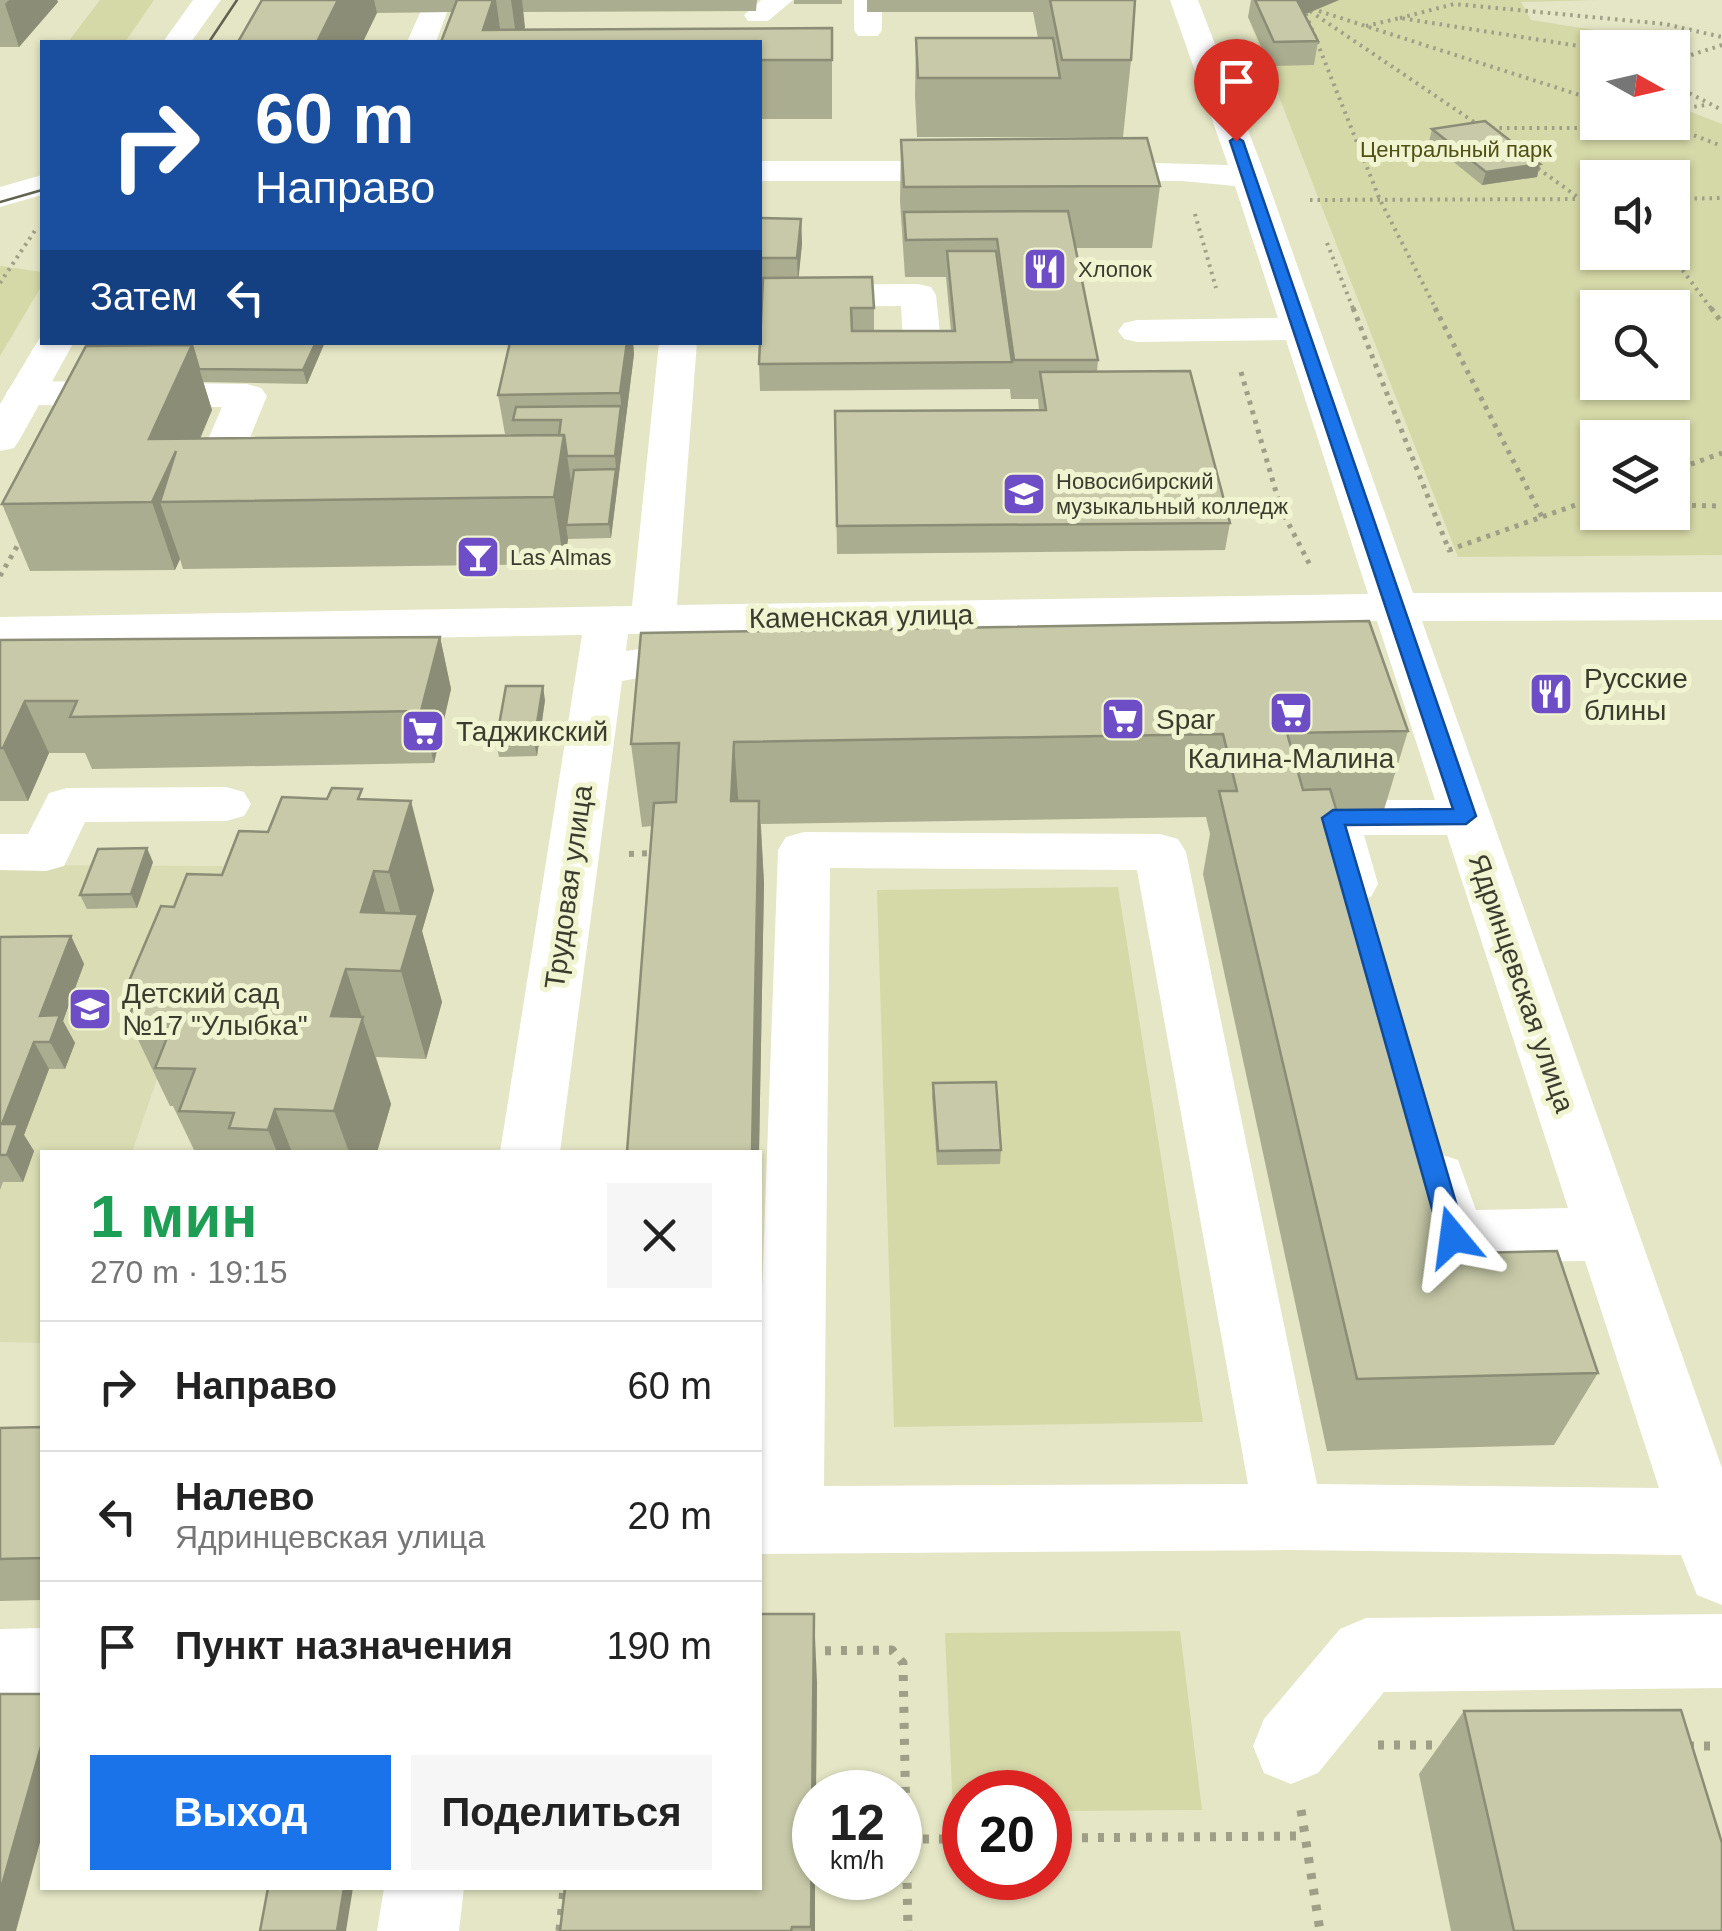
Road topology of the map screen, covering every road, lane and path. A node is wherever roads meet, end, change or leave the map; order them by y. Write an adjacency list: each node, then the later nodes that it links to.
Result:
1 (207, 0): 12 (street)
2 (868, 0): 10 (street)
3 (1184, 0): 32 (street, Ядринцевская улица)
4 (1548, 0): 7 (path)
5 (1318, 11): 9 (path)
6 (433, 12): 13 (street)
7 (1554, 12): 8 (path); 11 (path)
8 (1400, 18): 9 (path); 15 (path)
9 (1365, 26): 18 (path)
10 (868, 30)
11 (1722, 38)
12 (179, 40)
13 (422, 40)
14 (1722, 45): 16 (path)
15 (1580, 47)
16 (1690, 55)
17 (1690, 94): 19 (path)
18 (1580, 95)
19 (1708, 105): 20 (path); 21 (path)
20 (1690, 108)
21 (1722, 110)
22 (1483, 128): 23 (path); 25 (path); 39 (path)
23 (1580, 128)
24 (1690, 134): 26 (path)
25 (1497, 138)
26 (1722, 146)
27 (1524, 158): 36 (path)
28 (762, 171): 29 (street)
29 (1010, 171)
30 (1048, 171): 31 (street)
31 (1182, 171): 32 (street); 47 (path)
32 (1249, 177): 46 (street, Ядринцевская улица)
33 (40, 186): 34 (street)
34 (0, 197)
35 (1722, 198): 37 (path)
36 (1580, 199): 39 (path)
37 (1690, 199)
38 (1310, 200): 39 (path)
39 (1380, 200): 60 (path)
40 (40, 223): 43 (path)
41 (1324, 237): 60 (path)
42 (1682, 270): 45 (path)
43 (0, 283)
44 (762, 296): 51 (street)
45 (1722, 324)
46 (1298, 329): 47 (street); 65 (street, Ядринцевская улица)
47 (1228, 330): 48 (street); 62 (path)
48 (1136, 332)
49 (54, 345): 52 (street)
50 (677, 345): 68 (street, Трудовая улица)
51 (876, 352)
52 (26, 393): 53 (street); 56 (street)
53 (0, 439)
54 (1722, 453): 55 (path)
55 (1690, 465)
56 (266, 486)
57 (1580, 504): 60 (path)
58 (1690, 505): 59 (path)
59 (1722, 506)
60 (1542, 517)
61 (28, 526): 63 (path)
62 (1294, 571)
63 (0, 576)
64 (1722, 606): 65 (street, Каменская улица)
65 (1395, 607): 66 (street, Каменская улица); 70 (street, Ядринцевская улица)
66 (1225, 610): 68 (street, Каменская улица); 68 (street)
67 (0, 631): 68 (street, Каменская улица)
68 (620, 637): 74 (street, Трудовая улица)
69 (226, 804): 71 (street)
70 (1466, 816): 72 (street); 75 (street, Ядринцевская улица)
71 (0, 852)
72 (1366, 932)
73 (1420, 1123): 75 (street)
74 (530, 1150)
75 (1607, 1234): 78 (street, Ядринцевская улица)
76 (1288, 1517): 77 (street); 77 (street); 78 (street)
77 (774, 1520)
78 (1714, 1546)
79 (799, 1651): 87 (path)
80 (1722, 1651): 84 (street)
81 (0, 1666): 82 (street)
82 (40, 1666)
83 (1465, 1745): 84 (path)
84 (1291, 1746): 88 (path)
85 (1682, 1746): 86 (path)
86 (1717, 1746)
87 (905, 1770)
88 (1306, 1836): 89 (path); 96 (path)
89 (1072, 1838)
90 (424, 1890): 93 (street)
91 (564, 1890): 94 (path)
92 (908, 1900): 95 (path)
93 (418, 1931)
94 (560, 1931)
95 (908, 1931)
96 (1320, 1931)

